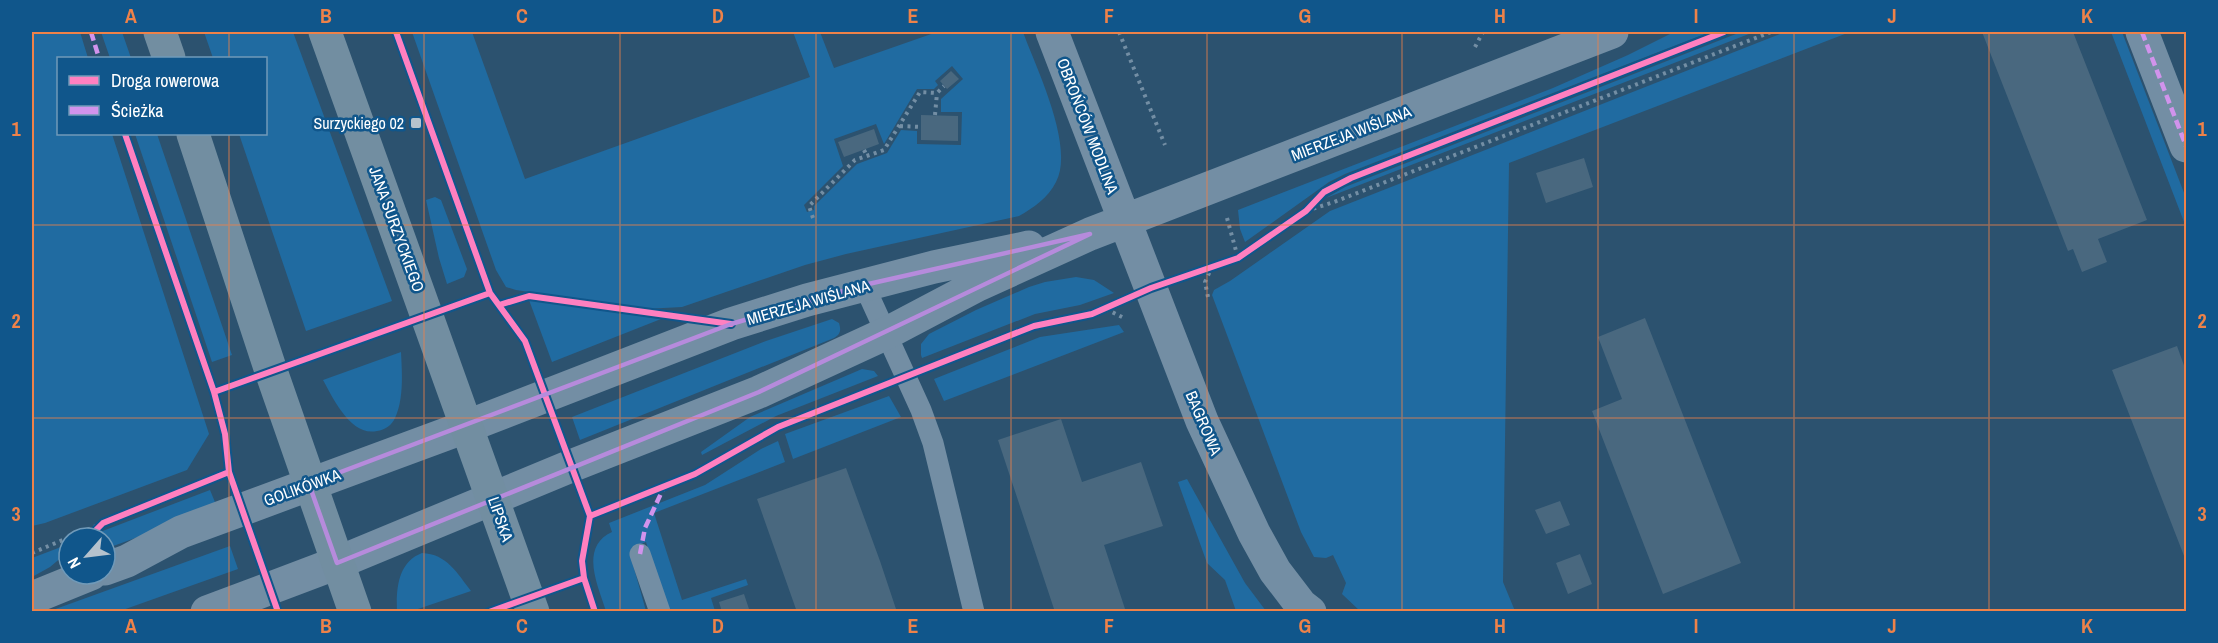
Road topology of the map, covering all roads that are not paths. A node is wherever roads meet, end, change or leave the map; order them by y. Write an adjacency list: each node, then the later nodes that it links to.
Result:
1 (160, 32): 7 (main road)
2 (325, 32): 14 (main road, JANA SURZYCKIEGO)
3 (1052, 32): 10 (street, OBROŃCÓW MODLINA)
4 (1612, 32): 6 (street, MIERZEJA WIŚLANA)
5 (2142, 32): 9 (street)
6 (1558, 42): 10 (street, MIERZEJA WIŚLANA)
7 (168, 57)
8 (193, 135): 15 (main road)
9 (2187, 146)
10 (1124, 221): 11 (street, MIERZEJA WIŚLANA); 27 (street, BAGROWA)
11 (1090, 234): 12 (street, MIERZEJA WIŚLANA); 13 (street, MIERZEJA WIŚLANA)
12 (864, 285): 13 (lane); 14 (street, MIERZEJA WIŚLANA)
13 (887, 333): 16 (street, MIERZEJA WIŚLANA); 26 (lane)
14 (468, 426): 15 (street, GOLIKÓWKA); 16 (main road, LIPSKA)
15 (309, 484): 18 (main road); 19 (street, GOLIKÓWKA)
16 (494, 498): 18 (street); 24 (main road, LIPSKA)
17 (640, 555): 25 (lane)
18 (337, 563): 22 (street); 23 (main road)
19 (117, 565)
20 (62, 586): 21 (street)
21 (32, 598)
22 (207, 612)
23 (355, 612)
24 (533, 612)
25 (660, 612)
26 (974, 612)
27 (1310, 612)

